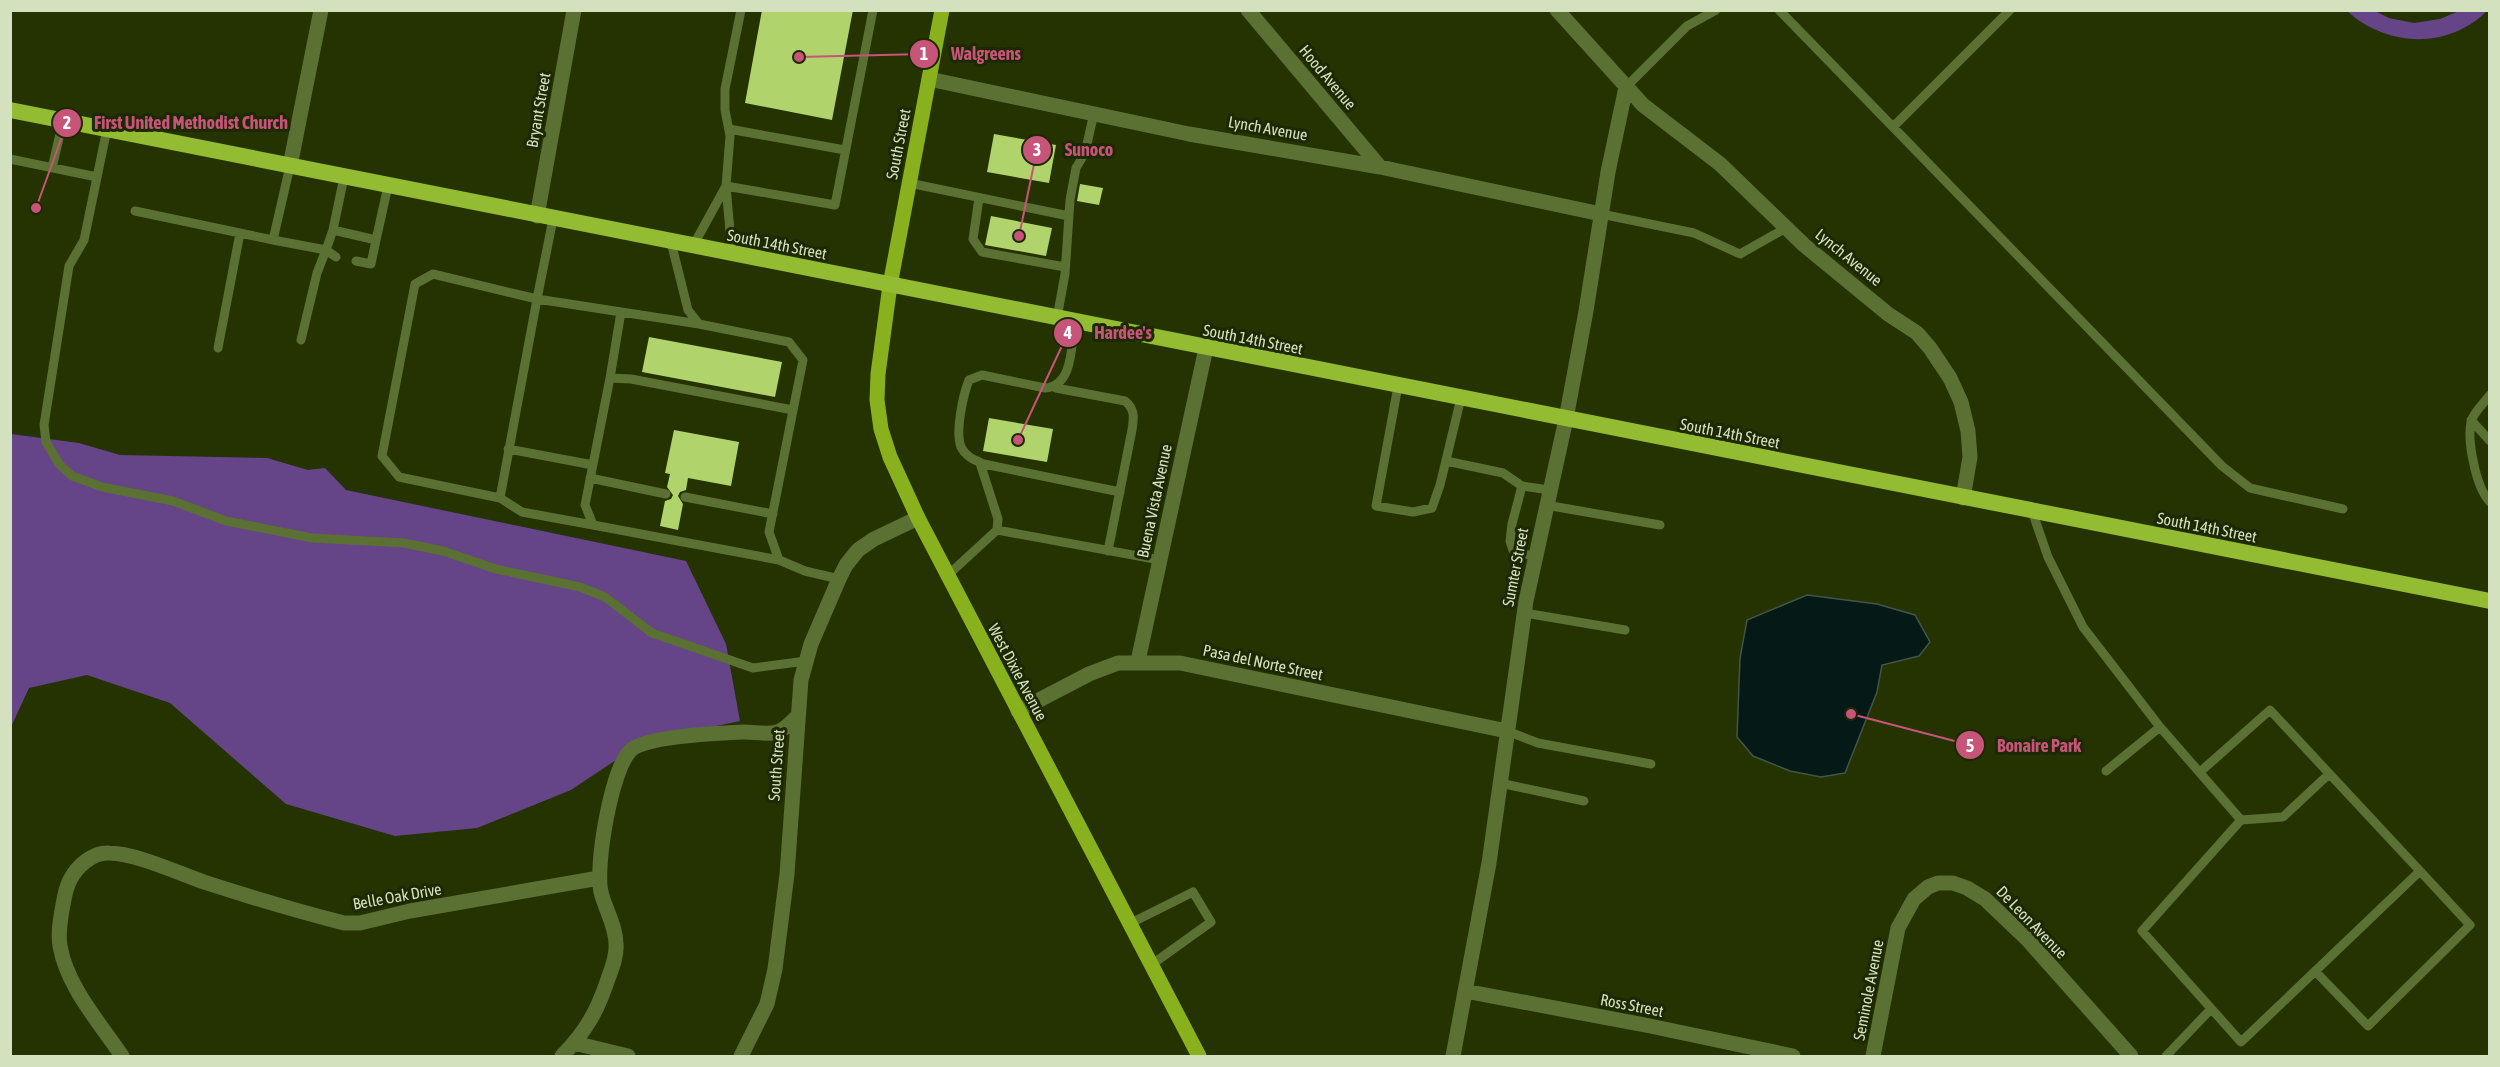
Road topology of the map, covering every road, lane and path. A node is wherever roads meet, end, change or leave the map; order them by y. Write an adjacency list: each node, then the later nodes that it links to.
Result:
1 (321, 10): 21 (street)
2 (574, 10): 33 (street, Bryant Street)
3 (741, 10): 18 (lane)
4 (873, 10): 19 (lane)
5 (942, 10): 11 (main road, South Street)
6 (1248, 10): 22 (street, Hood Avenue)
7 (1557, 10): 12 (street, Lynch Avenue)
8 (1716, 10): 12 (lane)
9 (1779, 10): 16 (lane)
10 (2010, 10): 16 (lane)
11 (929, 79): 14 (street, Lynch Avenue); 26 (main road, South Street)
12 (1626, 87): 31 (street, Sumter Street); 34 (street, Lynch Avenue)
13 (10, 110): 15 (highway, South 14th Street)
14 (1094, 113): 22 (street, Lynch Avenue); 32 (lane)
15 (63, 121): 17 (highway, South 14th Street); 23 (lane)
16 (1893, 127): 77 (lane)
17 (107, 129): 21 (highway, South 14th Street); 24 (lane)
18 (729, 129): 19 (lane); 28 (lane)
19 (845, 150): 28 (lane)
20 (10, 159): 23 (lane)
21 (290, 166): 25 (highway, South 14th Street); 37 (lane)
22 (1380, 167): 31 (street, Lynch Avenue)
23 (52, 168): 24 (lane)
24 (97, 177): 93 (lane)
25 (344, 177): 27 (highway, South 14th Street); 35 (lane)
26 (909, 183): 29 (lane); 46 (main road, South Street)
27 (388, 186): 33 (highway, South 14th Street); 38 (lane)
28 (726, 186): 40 (lane); 42 (lane)
29 (979, 198): 32 (lane); 45 (lane)
30 (135, 212): 36 (lane)
31 (1601, 214): 34 (lane); 61 (street, Sumter Street)
32 (1069, 216): 45 (lane)
33 (545, 217): 39 (highway, South 14th Street); 47 (lane)
34 (1785, 228): 75 (street, Lynch Avenue)
35 (333, 231): 38 (lane); 41 (lane)
36 (240, 233): 37 (lane); 53 (lane)
37 (273, 240): 41 (lane)
38 (376, 240): 44 (lane)
39 (671, 242): 40 (highway, South 14th Street); 51 (lane)
40 (693, 246): 42 (highway, South 14th Street)
41 (326, 250): 43 (lane); 52 (lane)
42 (732, 254): 46 (highway, South 14th Street)
43 (336, 257)
44 (356, 261)
45 (1065, 267): 49 (lane)
46 (890, 285): 49 (highway, South 14th Street); 80 (main road, West Dixie Avenue)
47 (537, 299): 48 (lane); 64 (lane); 74 (lane)
48 (621, 312): 51 (lane); 55 (lane)
49 (1057, 318): 50 (highway, South 14th Street)
50 (1075, 321): 54 (highway, South 14th Street); 57 (lane)
51 (699, 324): 60 (lane)
52 (301, 340)
53 (218, 348)
54 (1206, 348): 56 (highway, South 14th Street); 87 (street, Buena Vista Avenue)
55 (610, 378): 60 (lane); 67 (lane)
56 (1398, 386): 59 (highway, South 14th Street); 65 (lane)
57 (1056, 388): 66 (lane); 70 (lane)
58 (2490, 395): 62 (lane)
59 (1461, 398): 61 (highway, South 14th Street); 65 (lane)
60 (793, 410): 79 (lane)
61 (1566, 419): 73 (street, Sumter Street); 75 (highway, South 14th Street)
62 (2471, 420): 63 (lane); 76 (lane)
63 (2490, 441)
64 (508, 449): 67 (lane); 74 (lane)
65 (1446, 461): 69 (lane)
66 (980, 463): 70 (lane); 83 (lane)
67 (593, 465): 68 (lane)
68 (590, 478): 71 (lane); 81 (lane)
69 (1522, 486): 73 (lane); 85 (lane)
70 (1120, 492): 84 (lane)
71 (666, 494)
72 (685, 497): 79 (lane)
73 (1548, 497): 82 (lane); 85 (street, Sumter Street)
74 (500, 498): 81 (lane)
75 (1964, 498): 78 (highway, South 14th Street)
76 (2490, 502)
77 (2343, 509)
78 (2032, 511): 90 (highway, South 14th Street); 97 (lane)
79 (773, 513): 86 (lane)
80 (918, 518): 88 (main road, West Dixie Avenue); 89 (street, South Street)
81 (593, 525): 86 (lane)
82 (1660, 525)
83 (997, 530): 84 (lane); 88 (lane)
84 (1108, 551): 87 (lane)
85 (1535, 557): 91 (street, Sumter Street)
86 (779, 560): 89 (lane)
87 (1160, 560): 94 (street, Buena Vista Avenue)
88 (948, 575): 95 (main road, West Dixie Avenue)
89 (839, 579): 93 (street, South Street)
90 (2490, 601)
91 (1525, 613): 92 (lane); 98 (street, Sumter Street)
92 (1625, 630)
93 (806, 661): 96 (street, South Street)
94 (1138, 661): 95 (street, Pasa del Norte Street); 98 (street, Pasa del Norte Street)
95 (1018, 711): 108 (main road, West Dixie Avenue)
96 (798, 716): 107 (street); 118 (street, South Street)
97 (2160, 728): 100 (lane); 101 (lane)
98 (1507, 731): 99 (lane); 103 (street, Sumter Street)
99 (1651, 764)
100 (2106, 771)
101 (2200, 772): 102 (lane); 105 (lane)
102 (2329, 774): 105 (lane); 106 (lane)
103 (1500, 783): 104 (lane); 112 (street, Sumter Street)
104 (1584, 801)
105 (2241, 820): 113 (lane)
106 (2420, 871): 111 (lane); 111 (lane)
107 (599, 878): 114 (street); 115 (street, Belle Oak Drive)
108 (1129, 924): 110 (main road, West Dixie Avenue); 110 (lane)
109 (1898, 930): 122 (street, Seminole Avenue); 123 (street, De Leon Avenue)
110 (1151, 965): 119 (main road, West Dixie Avenue)
111 (2315, 971): 113 (lane)
112 (1465, 992): 120 (street, Sumter Street); 121 (street, Ross Street)
113 (2211, 1009): 124 (lane)
114 (574, 1043): 116 (street); 117 (street)
115 (122, 1056)
116 (562, 1056)
117 (628, 1056)
118 (741, 1056)
119 (1199, 1056)
120 (1453, 1056)
121 (1792, 1056)
122 (1873, 1056)
123 (2131, 1056)
124 (2166, 1056)

